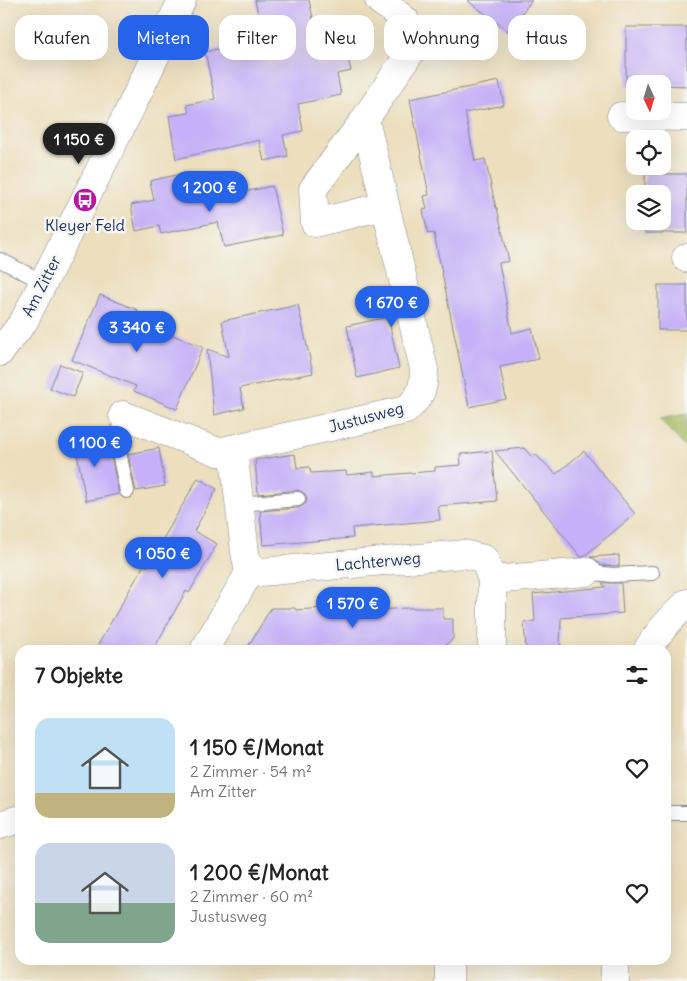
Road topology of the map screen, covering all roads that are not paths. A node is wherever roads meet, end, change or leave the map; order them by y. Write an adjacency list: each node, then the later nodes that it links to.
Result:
1 (182, 0): 8 (street, Am Zitter)
2 (379, 0): 5 (street)
3 (621, 116): 4 (street)
4 (687, 117)
5 (365, 119): 6 (street, Justusweg); 6 (street)
6 (385, 206): 11 (street, Justusweg)
7 (0, 260): 8 (lane)
8 (44, 282): 9 (street, Am Zitter)
9 (0, 352)
10 (123, 416): 11 (street, Justusweg); 12 (lane)
11 (233, 449): 14 (street)
12 (127, 491)
13 (298, 499): 14 (lane)
14 (239, 504): 16 (street)
15 (587, 572): 17 (lane); 18 (street)
16 (249, 573): 18 (street, Lachterweg); 20 (street)
17 (652, 573)
18 (492, 580): 21 (street, Lachterweg)
19 (687, 603): 22 (street)
20 (207, 645)
21 (492, 645)
22 (650, 645)
23 (671, 813): 24 (lane)
24 (687, 813)
25 (15, 820): 26 (street)
26 (0, 825)
27 (450, 965): 29 (street)
28 (615, 965): 30 (street)
29 (449, 981)
30 (615, 981)

